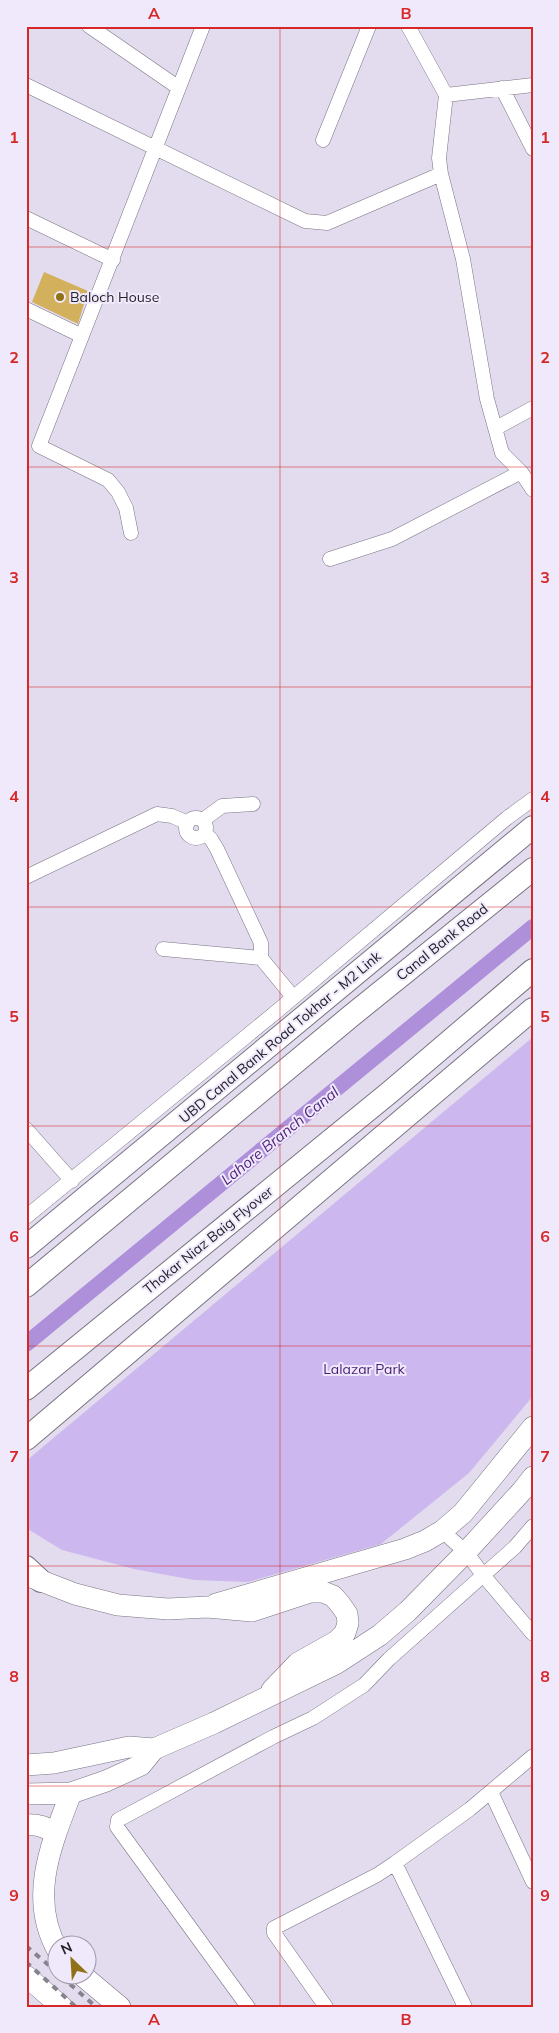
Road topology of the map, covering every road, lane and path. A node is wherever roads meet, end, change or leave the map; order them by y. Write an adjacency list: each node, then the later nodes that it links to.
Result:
1 (203, 26): 7 (street)
2 (369, 26): 10 (street)
3 (408, 26): 9 (street)
4 (92, 27): 7 (street)
5 (26, 85): 11 (street)
6 (533, 85): 8 (street)
7 (179, 88): 11 (street)
8 (502, 88): 9 (street); 12 (street)
9 (446, 95): 13 (street)
10 (323, 140)
11 (156, 149): 13 (street); 15 (street)
12 (533, 149)
13 (441, 174): 19 (street)
14 (26, 218): 15 (street)
15 (113, 260): 17 (street)
16 (26, 309): 17 (street)
17 (82, 336): 22 (street)
18 (533, 408): 19 (street)
19 (496, 428): 20 (street)
20 (521, 472): 21 (street); 23 (street)
21 (533, 490)
22 (131, 533)
23 (330, 559)
24 (533, 799): 33 (street)
25 (253, 804): 26 (street)
26 (204, 827): 29 (street); 31 (street)
27 (533, 827): 38 (highway, UBD Canal Bank Road Tokhar - M2 Link)
28 (533, 869): 39 (highway, Canal Bank Road)
29 (26, 876)
30 (163, 950): 31 (street)
31 (261, 958): 33 (street)
32 (533, 970): 40 (highway, Thokar Niaz Baig Flyover)
33 (293, 997): 36 (street)
34 (533, 1009): 42 (highway)
35 (26, 1129): 36 (street)
36 (72, 1181): 37 (street)
37 (26, 1217)
38 (26, 1247)
39 (26, 1286)
40 (26, 1389)
41 (533, 1427): 45 (main road)
42 (26, 1439)
43 (533, 1477): 46 (main road)
44 (533, 1526): 48 (street)
45 (442, 1531): 46 (street); 49 (main road)
46 (466, 1552): 48 (street); 51 (main road)
47 (31, 1574): 49 (main road)
48 (483, 1575): 50 (street); 67 (street)
49 (206, 1607): 51 (main road)
50 (533, 1634)
51 (266, 1697): 52 (main road)
52 (154, 1749): 54 (main road); 55 (main road)
53 (533, 1756): 56 (street)
54 (26, 1765)
55 (71, 1792): 57 (main road); 59 (main road)
56 (491, 1792): 60 (street); 61 (street)
57 (26, 1794)
58 (26, 1825): 59 (main road)
59 (55, 1833): 62 (main road)
60 (395, 1863): 68 (street); 69 (street)
61 (533, 1882)
62 (49, 1936)
63 (26, 1976): 65 (main road)
64 (95, 1986): 66 (main road)
65 (62, 2007)
66 (120, 2007)
67 (248, 2007)
68 (326, 2007)
69 (465, 2007)

